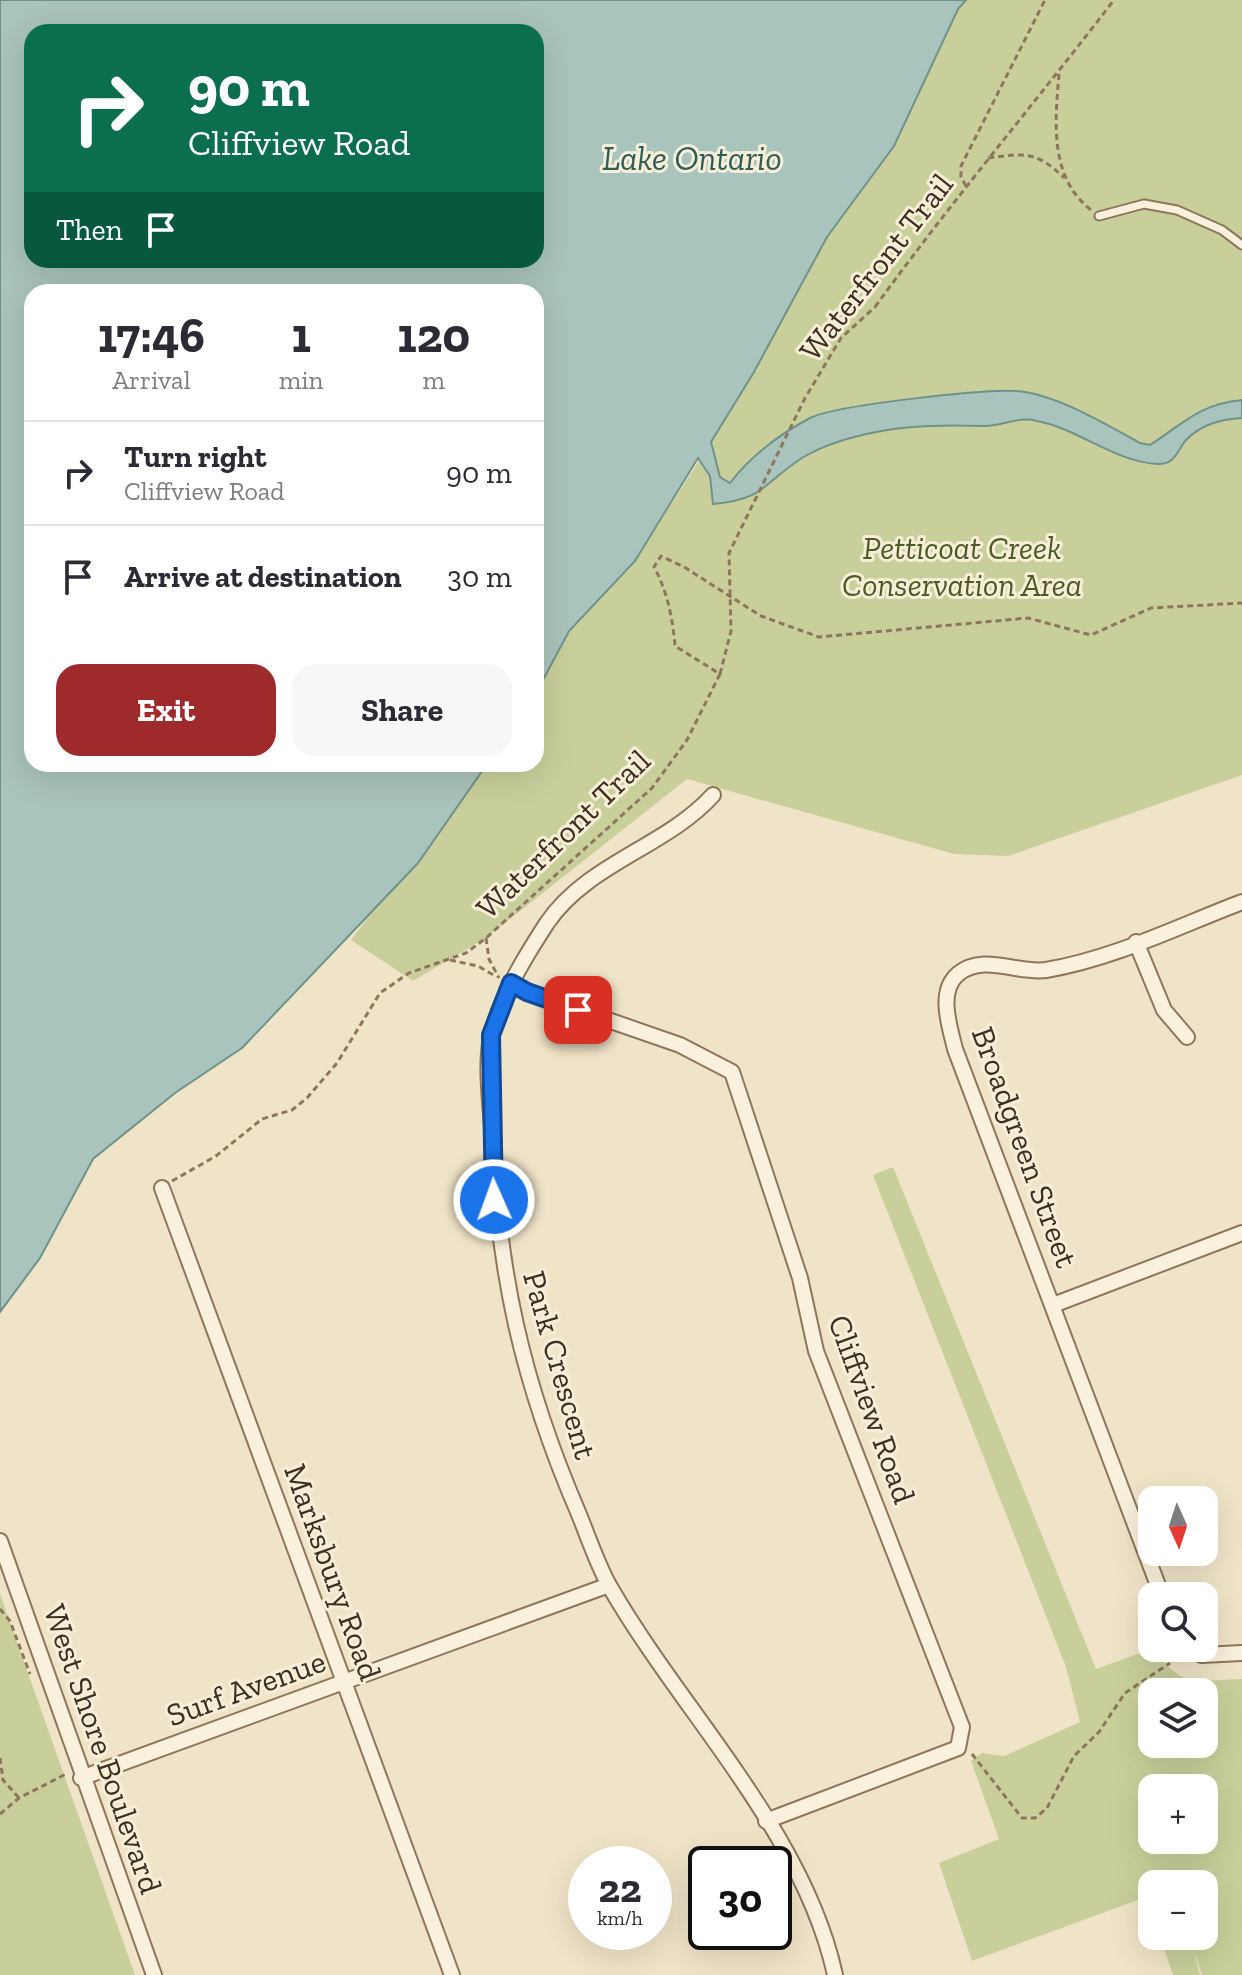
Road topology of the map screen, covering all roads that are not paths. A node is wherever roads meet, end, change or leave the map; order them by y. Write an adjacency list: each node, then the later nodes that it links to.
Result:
1 (1099, 216): 2 (lane)
2 (1242, 245)
3 (713, 795): 6 (street, Park Crescent)
4 (1242, 902): 5 (street, Broadgreen Street)
5 (1136, 942): 7 (street); 10 (street, Broadgreen Street)
6 (511, 983): 13 (street, Park Crescent); 18 (street, Cliffview Road)
7 (1187, 1037)
8 (162, 1188): 16 (street, Marksbury Road)
9 (1242, 1233): 10 (street)
10 (1053, 1305): 12 (street, Broadgreen Street)
11 (1, 1546): 17 (street, West Shore Boulevard)
12 (1157, 1582)
13 (609, 1585): 16 (street, Surf Avenue); 18 (street, Park Crescent)
14 (1242, 1653): 15 (street)
15 (1218, 1654)
16 (344, 1683): 17 (street, Surf Avenue); 20 (street, Marksbury Road)
17 (80, 1773): 19 (street, West Shore Boulevard)
18 (766, 1821): 21 (street, Park Crescent)
19 (154, 1975)
20 (452, 1975)
21 (835, 1975)

